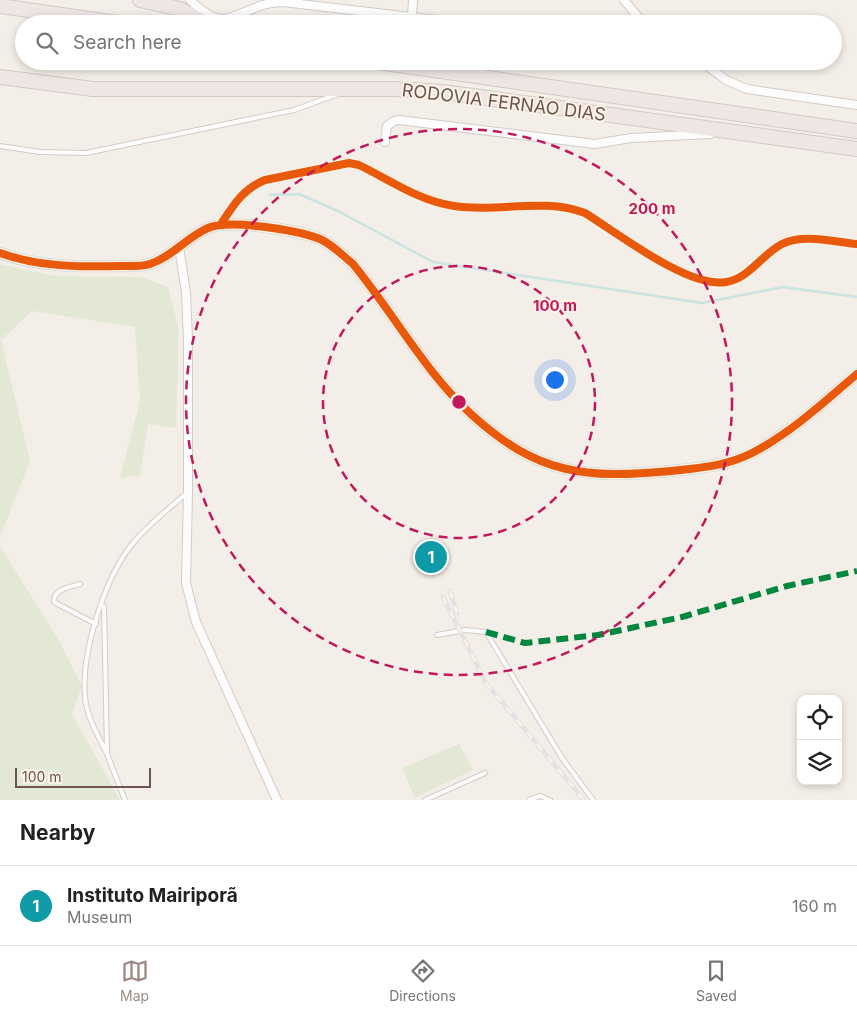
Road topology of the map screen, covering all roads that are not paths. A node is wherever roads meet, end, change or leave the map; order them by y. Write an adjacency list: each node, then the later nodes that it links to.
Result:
1 (140, 0): 5 (highway)
2 (190, 0): 9 (street)
3 (413, 0): 12 (street)
4 (624, 0): 13 (street)
5 (166, 2): 8 (highway)
6 (0, 6): 7 (highway)
7 (62, 15)
8 (192, 15)
9 (209, 15)
10 (240, 15): 11 (street)
11 (403, 15)
12 (412, 15)
13 (636, 15)
14 (433, 70): 19 (highway, RODOVIA FERNÃO DIAS)
15 (713, 70): 18 (street)
16 (0, 77): 17 (highway, RODOVIA FERNÃO DIAS)
17 (351, 89): 20 (highway, RODOVIA FERNÃO DIAS); 22 (lane)
18 (857, 105)
19 (857, 131)
20 (733, 132): 21 (street); 23 (highway, RODOVIA FERNÃO DIAS)
21 (385, 142)
22 (0, 146)
23 (857, 149)
24 (222, 224): 25 (street); 26 (street); 28 (street)
25 (857, 244)
26 (178, 247): 27 (street); 29 (street)
27 (0, 253)
28 (857, 374)
29 (188, 492): 31 (lane); 37 (street)
30 (80, 584): 32 (lane)
31 (104, 602): 32 (lane); 34 (lane)
32 (96, 624): 34 (lane)
33 (437, 634): 41 (lane)
34 (106, 754): 36 (lane)
35 (485, 773): 38 (lane)
36 (124, 800)
37 (277, 800)
38 (425, 800)
39 (529, 800): 40 (lane)
40 (550, 800)
41 (593, 800)

